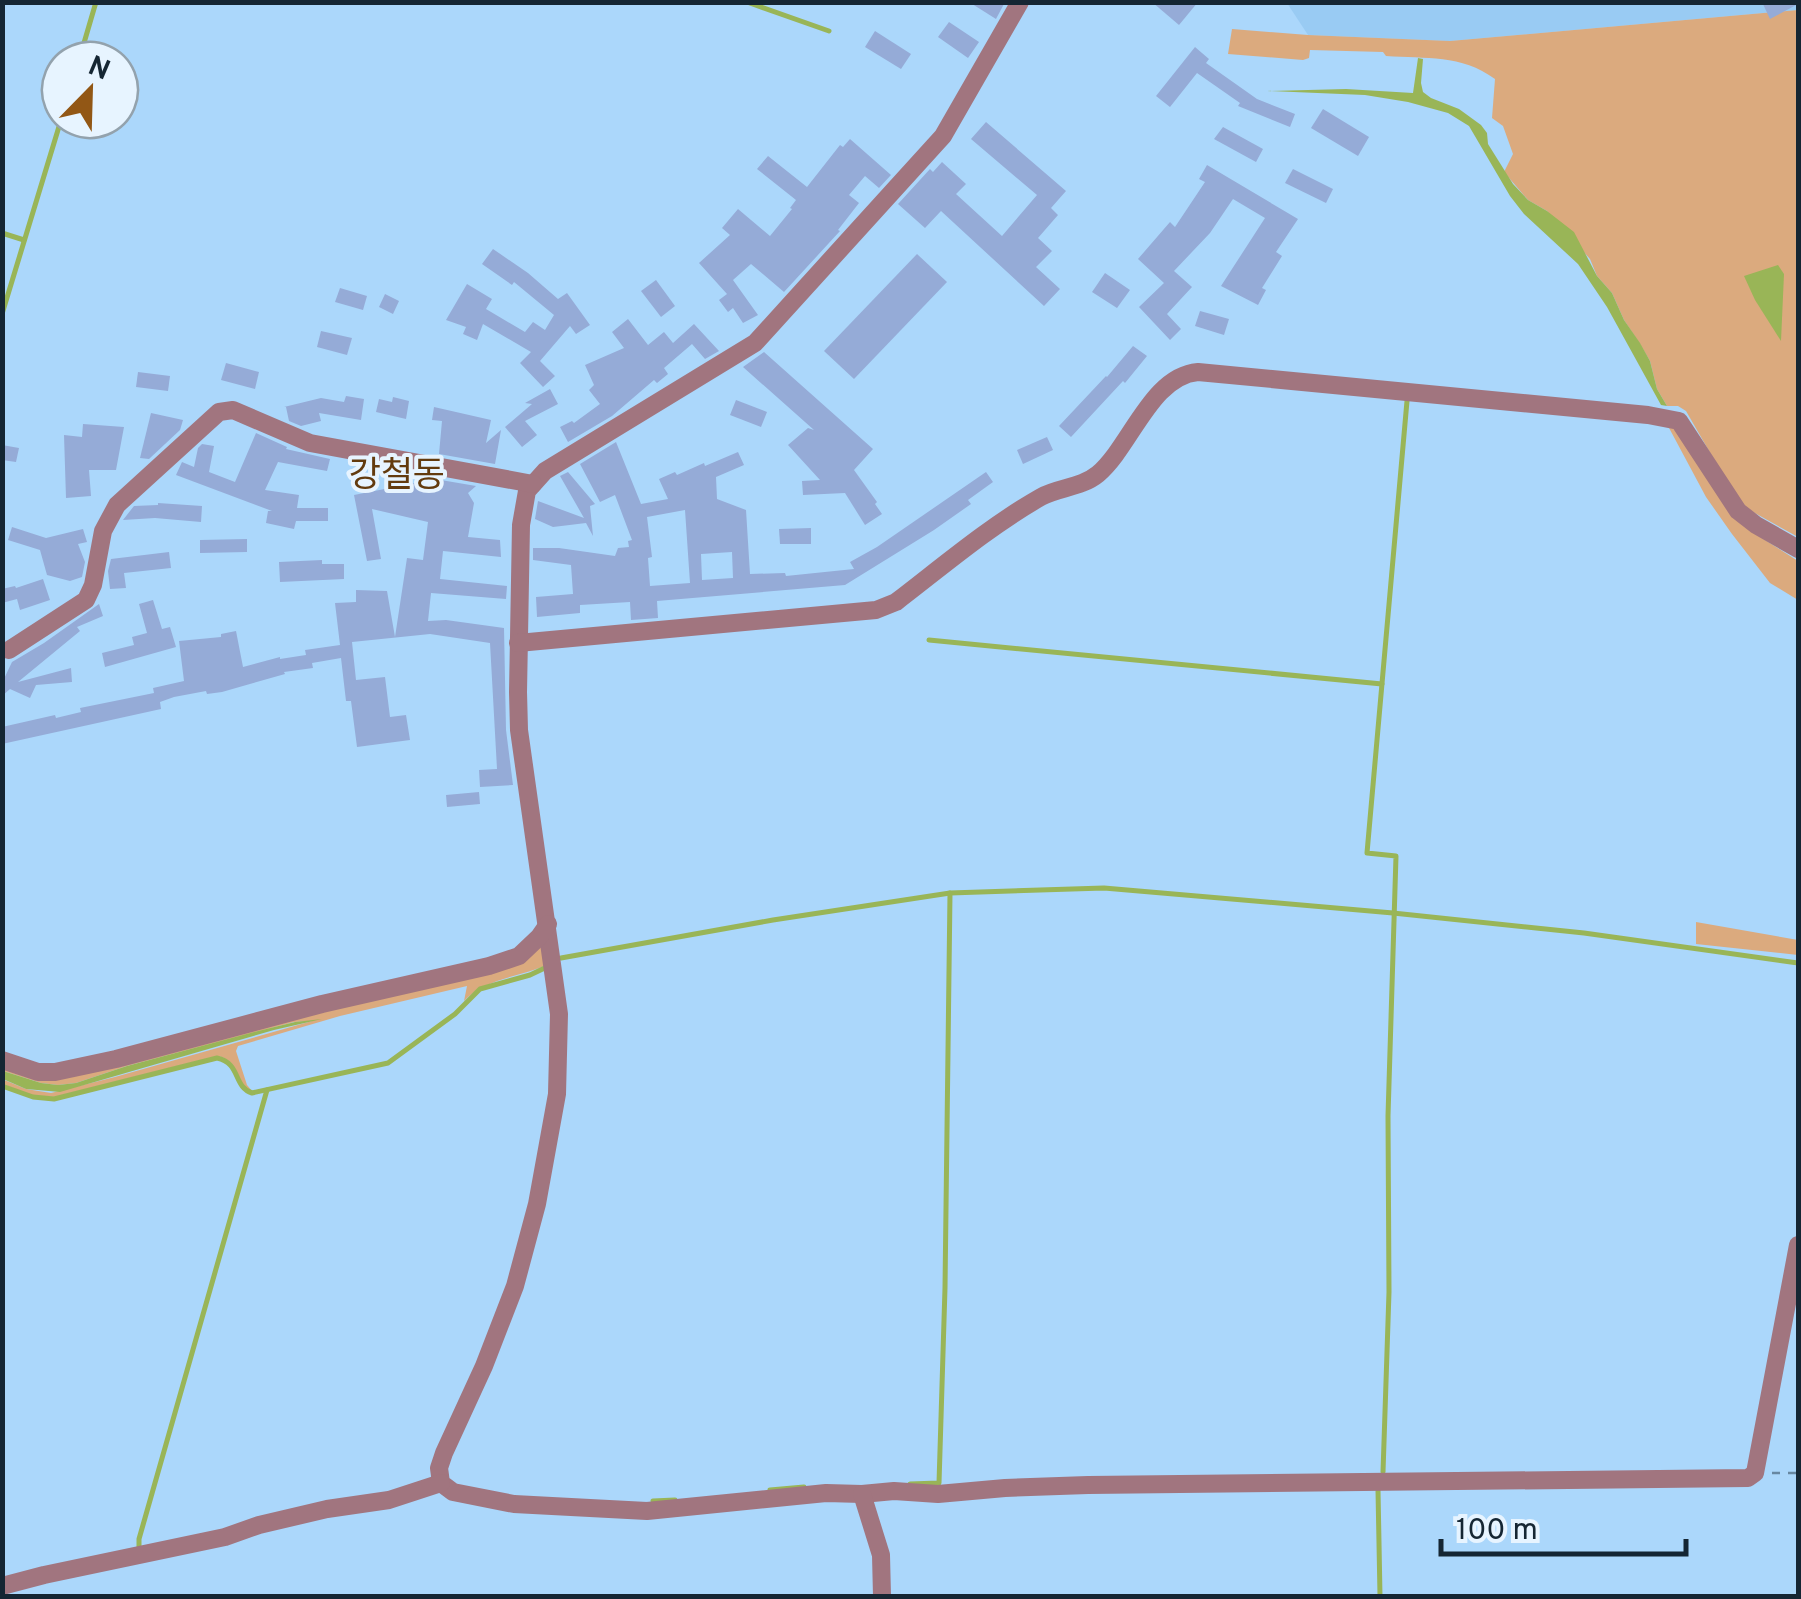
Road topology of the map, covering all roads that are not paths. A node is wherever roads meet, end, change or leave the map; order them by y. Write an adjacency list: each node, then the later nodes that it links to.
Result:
1 (1020, 2): 2 (street)
2 (533, 484): 4 (street); 5 (street)
3 (1798, 549): 4 (street)
4 (518, 643): 6 (street)
5 (9, 650)
6 (548, 924): 7 (street); 9 (street)
7 (2, 1060)
8 (1798, 1245): 10 (street)
9 (441, 1484): 10 (street); 11 (street)
10 (862, 1494): 12 (street)
11 (2, 1586)
12 (882, 1596)

